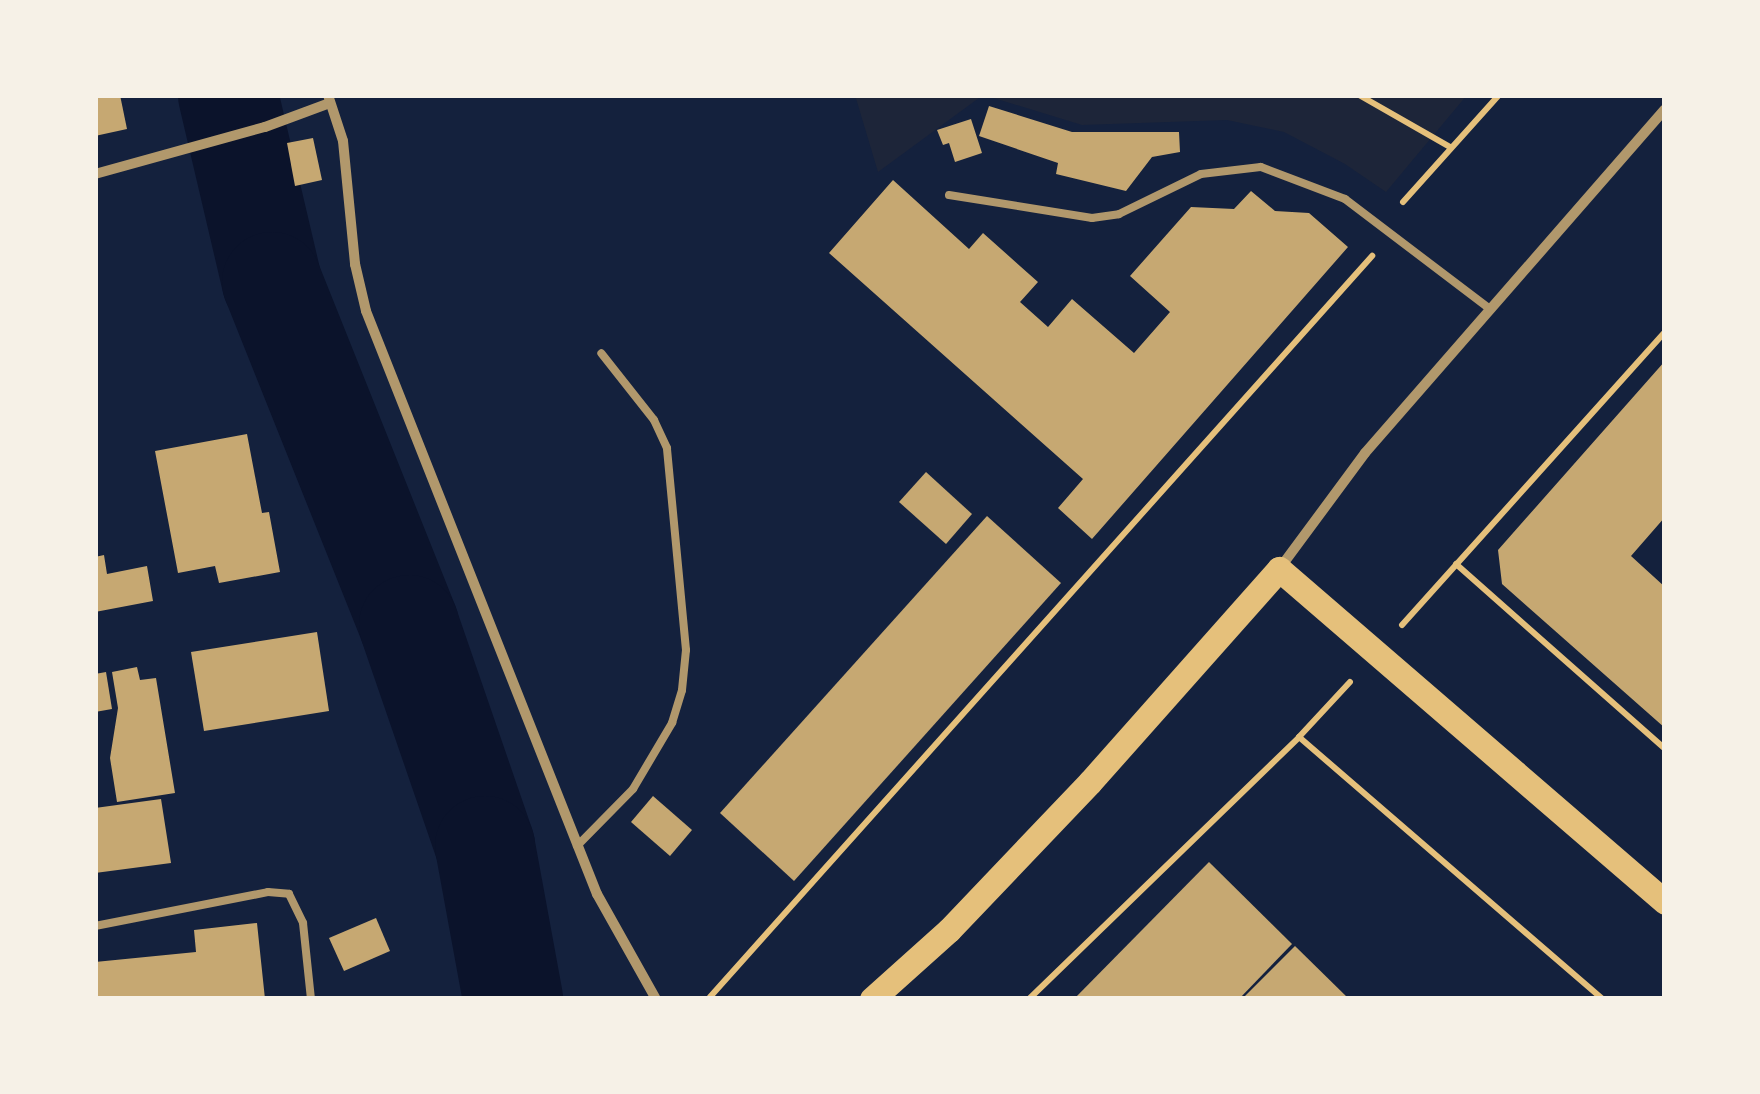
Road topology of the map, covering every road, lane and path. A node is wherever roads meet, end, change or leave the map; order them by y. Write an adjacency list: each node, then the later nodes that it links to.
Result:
1 (1359, 95): 5 (path)
2 (1499, 95): 5 (path)
3 (329, 99): 6 (street); 15 (street)
4 (1665, 109): 9 (street)
5 (1450, 147): 8 (path)
6 (95, 174)
7 (949, 195): 8 (lane)
8 (1388, 230): 9 (lane); 18 (path)
9 (1490, 309): 12 (street)
10 (601, 353): 15 (lane)
11 (1456, 564): 14 (path)
12 (1279, 569): 16 (main road); 21 (main road)
13 (1300, 737): 22 (path)
14 (1665, 750)
15 (578, 846): 20 (street)
16 (1665, 902)
17 (95, 926): 19 (lane)
18 (710, 997)
19 (311, 999)
20 (656, 999)
21 (872, 999)
22 (1603, 999)

